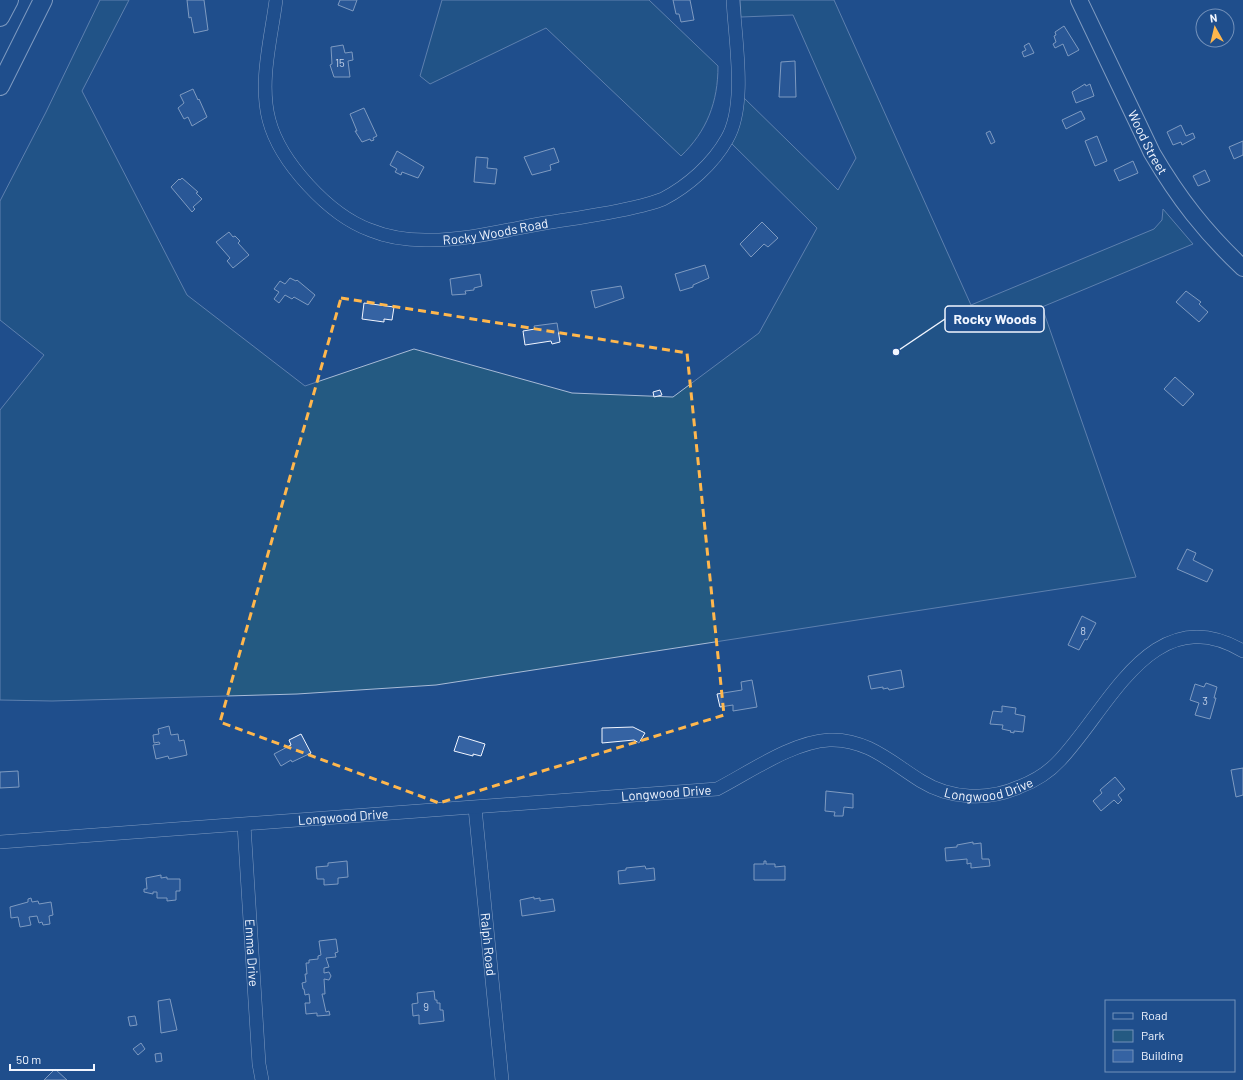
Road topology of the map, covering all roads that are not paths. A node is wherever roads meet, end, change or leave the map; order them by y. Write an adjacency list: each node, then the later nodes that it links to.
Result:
1 (9, 0): 6 (highway)
2 (43, 0): 7 (highway)
3 (276, 0): 4 (street, Rocky Woods Road)
4 (733, 0)
5 (1079, 0): 8 (main road, Wood Street)
6 (0, 17)
7 (0, 86)
8 (1243, 268)
9 (1243, 651): 10 (street, Longwood Drive)
10 (475, 808): 11 (street, Longwood Drive); 14 (street, Ralph Road)
11 (244, 824): 12 (street, Longwood Drive); 13 (street, Emma Drive)
12 (0, 842)
13 (262, 1080)
14 (502, 1080)

